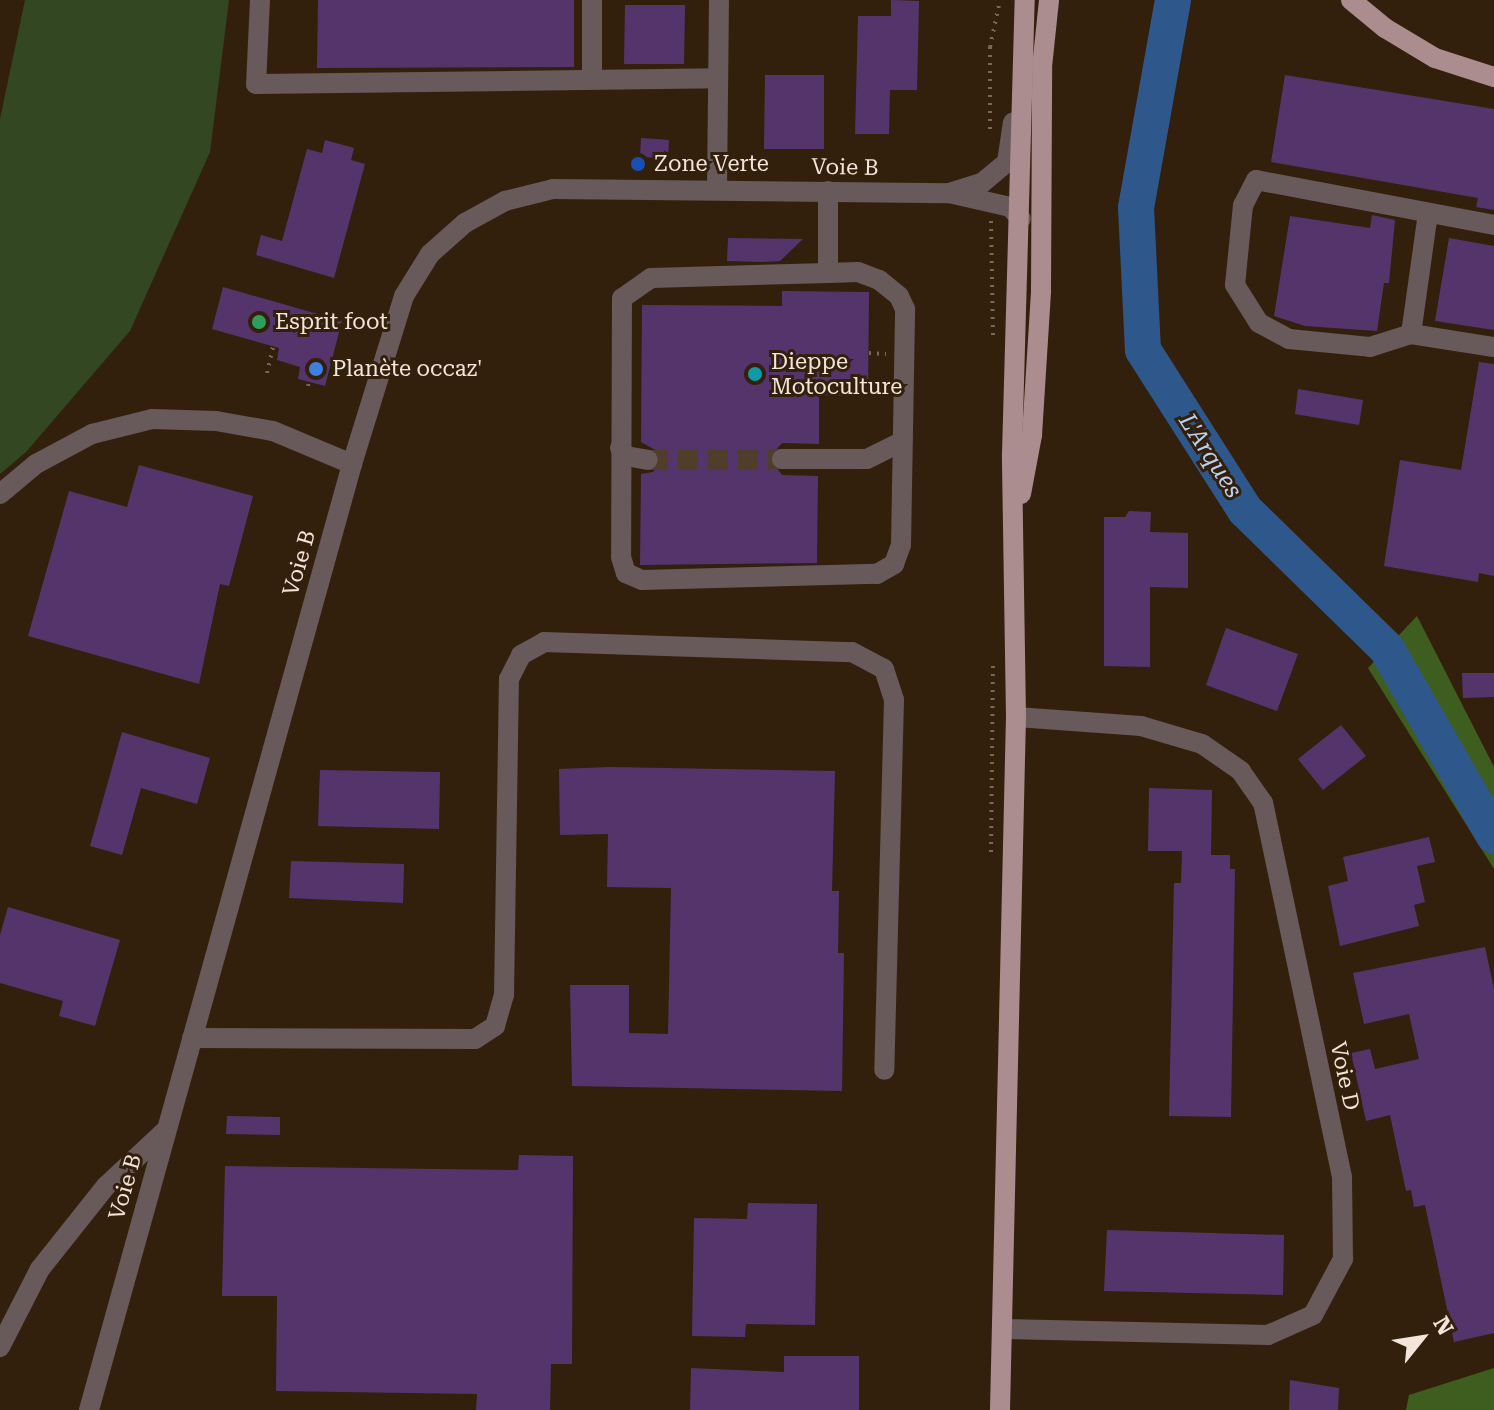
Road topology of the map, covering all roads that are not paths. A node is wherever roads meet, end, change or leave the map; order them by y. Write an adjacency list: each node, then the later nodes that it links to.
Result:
1 (260, 0): 9 (lane)
2 (592, 0): 9 (lane)
3 (719, 0): 8 (lane)
4 (1049, 0): 25 (main road)
5 (1351, 0): 7 (main road)
6 (1024, 6): 12 (lane, Voie B); 14 (main road)
7 (1494, 77)
8 (718, 78): 9 (lane); 10 (lane)
9 (592, 79)
10 (717, 190): 11 (lane, Voie B); 23 (lane, Voie B)
11 (828, 191): 12 (lane, Voie B); 16 (lane)
12 (949, 193): 14 (lane, Voie B)
13 (1428, 213): 15 (lane); 17 (lane); 17 (lane)
14 (1021, 219): 25 (main road)
15 (1494, 225)
16 (828, 273): 19 (lane); 20 (lane)
17 (1411, 334): 18 (lane)
18 (1494, 347)
19 (903, 441): 20 (lane); 21 (lane)
20 (620, 448): 22 (lane)
21 (782, 459)
22 (648, 460)
23 (352, 464): 24 (lane); 27 (lane, Voie B)
24 (0, 494)
25 (1015, 522): 26 (main road)
26 (1016, 717): 30 (main road); 30 (lane, Voie D)
27 (192, 1038): 28 (lane); 29 (lane, Voie B)
28 (884, 1070)
29 (166, 1130): 31 (lane); 32 (lane, Voie B)
30 (1002, 1329): 33 (main road)
31 (0, 1347)
32 (89, 1410)
33 (1000, 1410)

